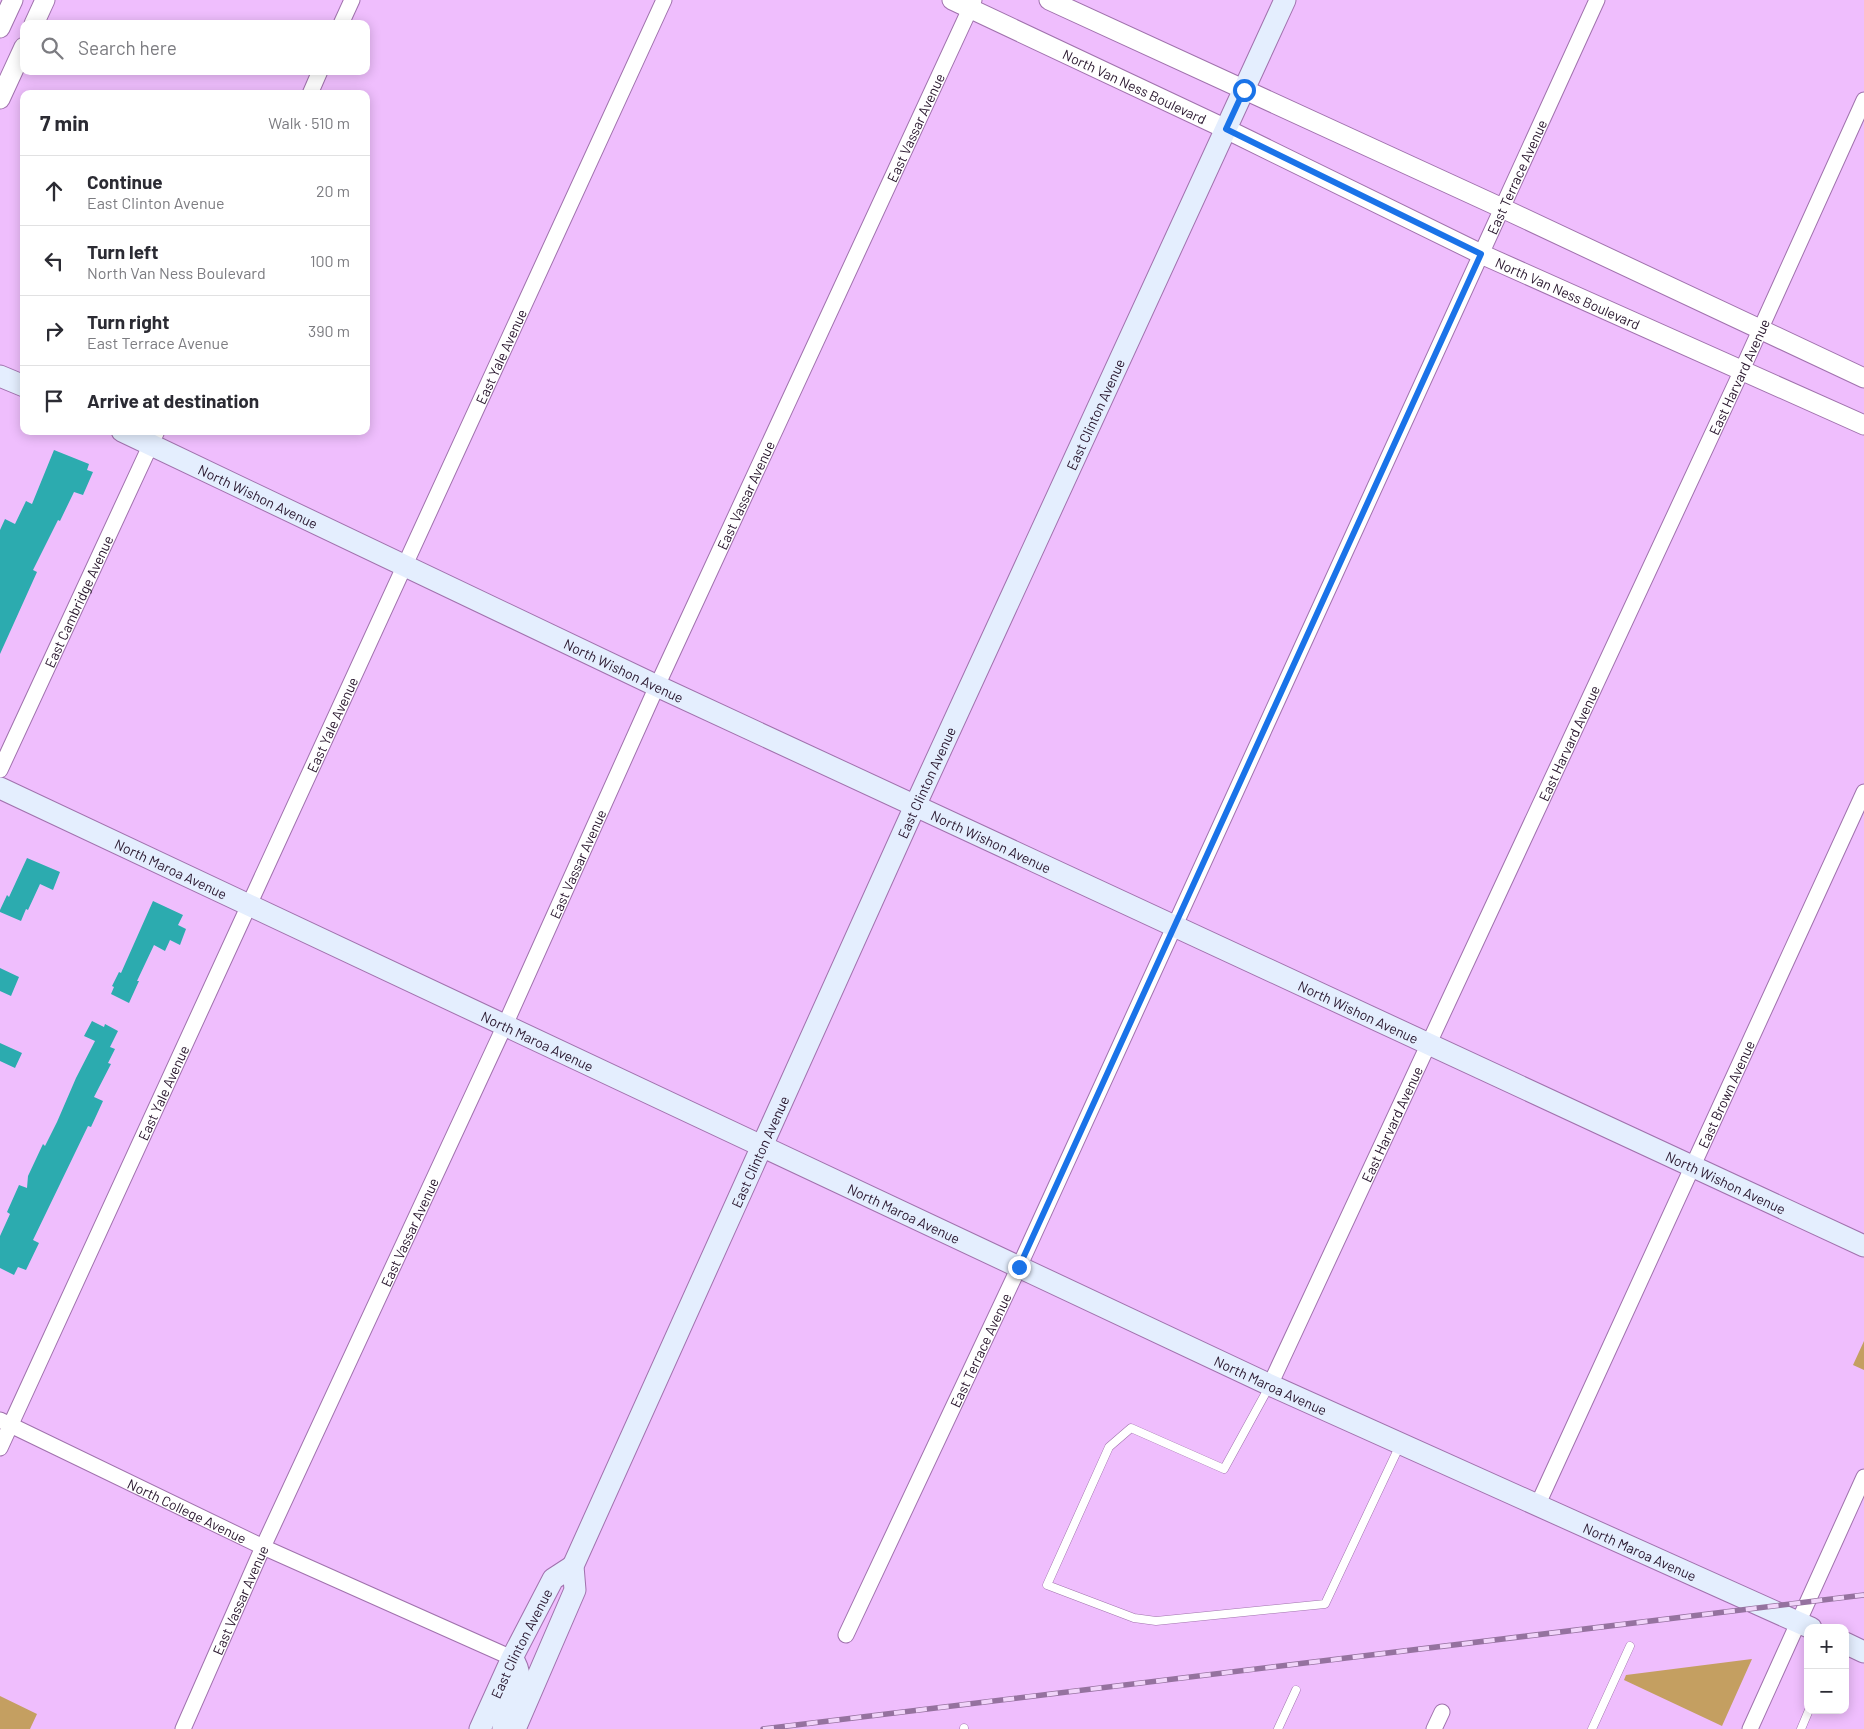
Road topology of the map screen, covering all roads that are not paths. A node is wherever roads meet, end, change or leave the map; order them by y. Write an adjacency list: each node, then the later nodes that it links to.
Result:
1 (13, 0): 12 (street)
2 (45, 0): 10 (street)
3 (352, 0): 11 (street)
4 (664, 0): 30 (street, East Yale Avenue)
5 (952, 0): 9 (street, North Van Ness Boulevard)
6 (1049, 0): 16 (street)
7 (1284, 0): 16 (main road, East Clinton Avenue)
8 (1597, 0): 20 (street, East Terrace Avenue)
9 (972, 4): 19 (street, North Van Ness Boulevard); 31 (street, East Vassar Avenue)
10 (36, 20)
11 (343, 20)
12 (0, 28)
13 (20, 56): 17 (street)
14 (318, 75): 15 (street)
15 (312, 90)
16 (1244, 90): 19 (main road, East Clinton Avenue); 20 (street)
17 (0, 99)
18 (1864, 100): 22 (street, East Harvard Avenue)
19 (1226, 129): 21 (street, North Van Ness Boulevard); 35 (main road, East Clinton Avenue)
20 (1502, 208): 21 (street, East Terrace Avenue); 22 (street)
21 (1481, 254): 23 (street, North Van Ness Boulevard); 37 (street, East Terrace Avenue)
22 (1761, 329): 23 (street, East Harvard Avenue); 25 (street)
23 (1742, 370): 27 (street, North Van Ness Boulevard); 39 (street, East Harvard Avenue)
24 (0, 376): 26 (main road)
25 (1864, 378)
26 (20, 384)
27 (1864, 425)
28 (140, 435): 29 (main road, North Wishon Avenue)
29 (154, 438): 30 (main road, North Wishon Avenue); 32 (street, East Cambridge Avenue)
30 (406, 565): 31 (main road, North Wishon Avenue); 36 (street, East Yale Avenue)
31 (657, 686): 35 (main road, North Wishon Avenue); 38 (street, East Vassar Avenue)
32 (0, 770)
33 (0, 788): 36 (main road, North Maroa Avenue)
34 (1864, 792): 41 (street, East Brown Avenue)
35 (915, 806): 37 (main road, North Wishon Avenue); 40 (main road, East Clinton Avenue)
36 (249, 906): 38 (main road, North Maroa Avenue); 45 (street, East Yale Avenue)
37 (1175, 926): 39 (main road, North Wishon Avenue); 43 (street, East Terrace Avenue)
38 (505, 1025): 40 (main road, North Maroa Avenue); 50 (street, East Vassar Avenue)
39 (1430, 1043): 41 (main road, North Wishon Avenue); 44 (street, East Harvard Avenue)
40 (762, 1147): 43 (main road, North Maroa Avenue); 51 (main road, East Clinton Avenue)
41 (1693, 1168): 42 (main road, North Wishon Avenue); 49 (street, East Brown Avenue)
42 (1864, 1246)
43 (1019, 1267): 44 (main road, North Maroa Avenue); 55 (street, East Terrace Avenue)
44 (1270, 1386): 46 (main road, North Maroa Avenue); 46 (lane)
45 (5, 1422): 47 (street, East Yale Avenue); 50 (street, North College Avenue)
46 (1401, 1444): 49 (main road, North Maroa Avenue)
47 (0, 1448)
48 (1864, 1477): 52 (street)
49 (1538, 1504): 53 (main road, North Maroa Avenue)
50 (264, 1547): 59 (street, North College Avenue); 63 (street, East Vassar Avenue)
51 (573, 1566): 59 (main road, East Clinton Avenue); 66 (main road, East Clinton Avenue)
52 (1805, 1624)
53 (1804, 1625)
54 (1804, 1627): 70 (street)
55 (846, 1636)
56 (1849, 1645): 58 (main road)
57 (1630, 1646): 69 (lane)
58 (1864, 1652)
59 (512, 1658): 64 (main road, East Clinton Avenue); 65 (main road)
60 (1296, 1690): 67 (lane)
61 (1442, 1712): 68 (street)
62 (1807, 1714): 71 (lane)
63 (183, 1729)
64 (480, 1729)
65 (504, 1729)
66 (515, 1729)
67 (1278, 1729)
68 (1434, 1729)
69 (1592, 1729)
70 (1750, 1729)
71 (1801, 1729)

